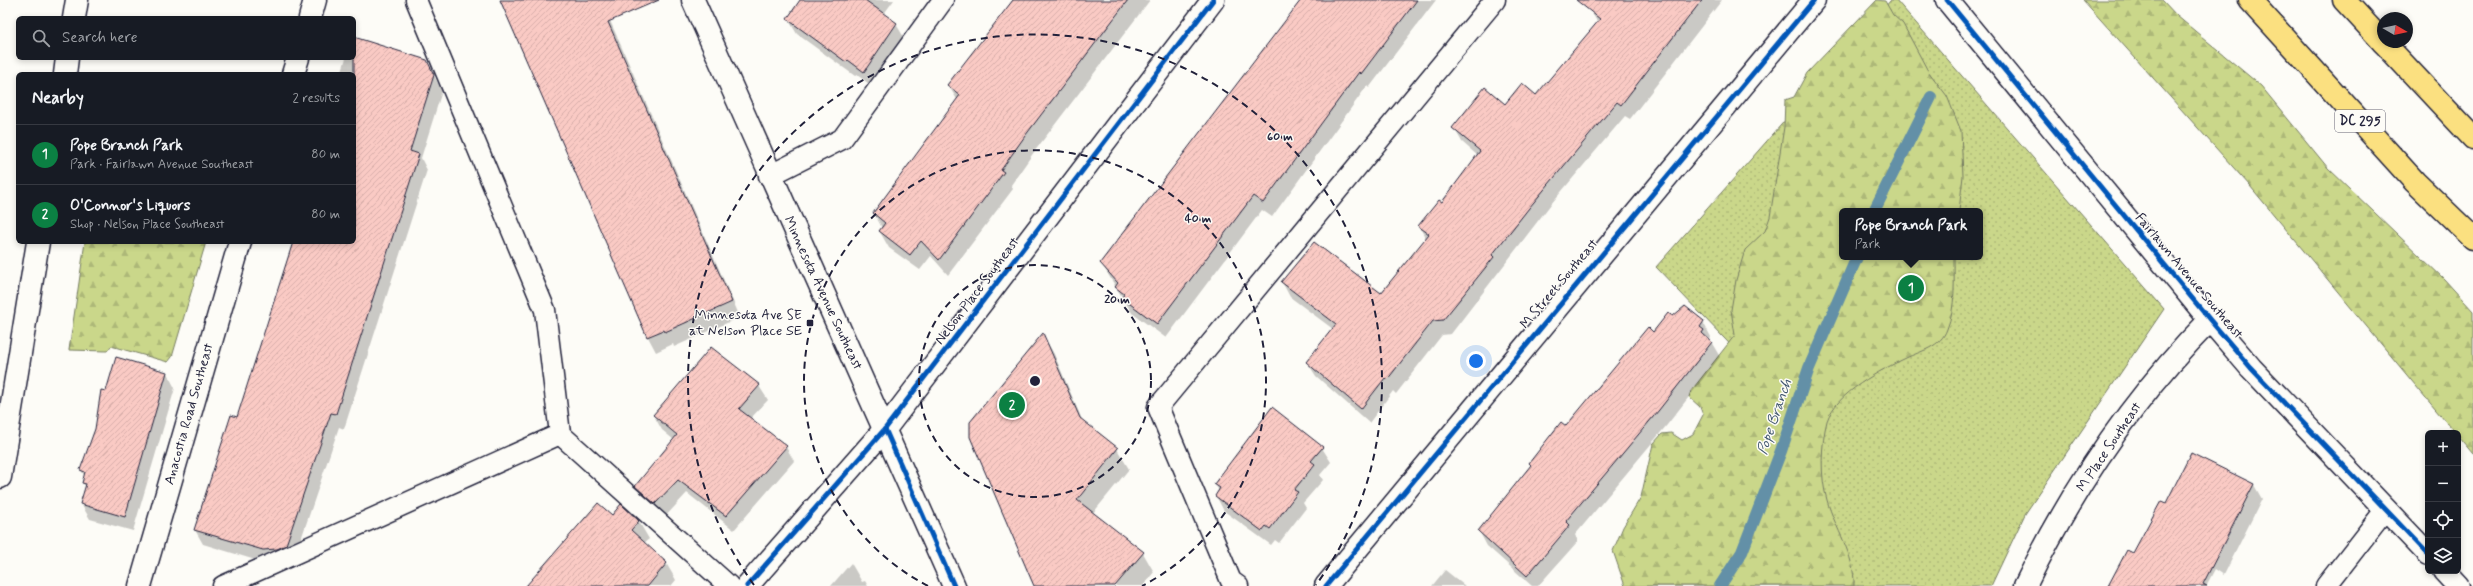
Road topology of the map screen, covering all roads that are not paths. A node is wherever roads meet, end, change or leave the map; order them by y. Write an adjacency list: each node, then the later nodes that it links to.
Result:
1 (77, 0): 12 (street)
2 (315, 0): 13 (street)
3 (416, 0): 27 (lane)
4 (693, 0): 21 (street, Minnesota Avenue Southeast)
5 (943, 0): 21 (lane)
6 (1213, 0): 26 (street, Nelson Place Southeast)
7 (1495, 0): 37 (lane)
8 (1814, 0): 38 (street, M Street Southeast)
9 (1947, 0): 25 (street, Fairlawn Avenue Southeast)
10 (2250, 0): 22 (highway, DC 295)
11 (2344, 0): 14 (highway)
12 (74, 16)
13 (311, 16)
14 (2377, 36)
15 (2389, 48): 20 (highway)
16 (67, 60): 18 (street)
17 (297, 60): 19 (street)
18 (65, 72)
19 (294, 72)
20 (2473, 138)
21 (769, 176): 26 (street, Minnesota Avenue Southeast)
22 (2473, 238)
23 (38, 244): 28 (street)
24 (239, 244): 32 (street, Anacostia Road Southeast)
25 (2210, 320): 29 (street, Fairlawn Avenue Southeast); 39 (street, M Place Southeast)
26 (885, 429): 35 (street, Nelson Place Southeast); 36 (street, Minnesota Avenue Southeast)
27 (560, 434): 33 (lane); 34 (lane)
28 (0, 477)
29 (2386, 509): 30 (street, Fairlawn Avenue Southeast); 40 (lane)
30 (2425, 551)
31 (2447, 574): 41 (street)
32 (140, 586)
33 (223, 586)
34 (729, 586)
35 (747, 586)
36 (954, 586)
37 (1238, 586)
38 (1326, 586)
39 (2025, 586)
40 (2326, 586)
41 (2458, 586)

